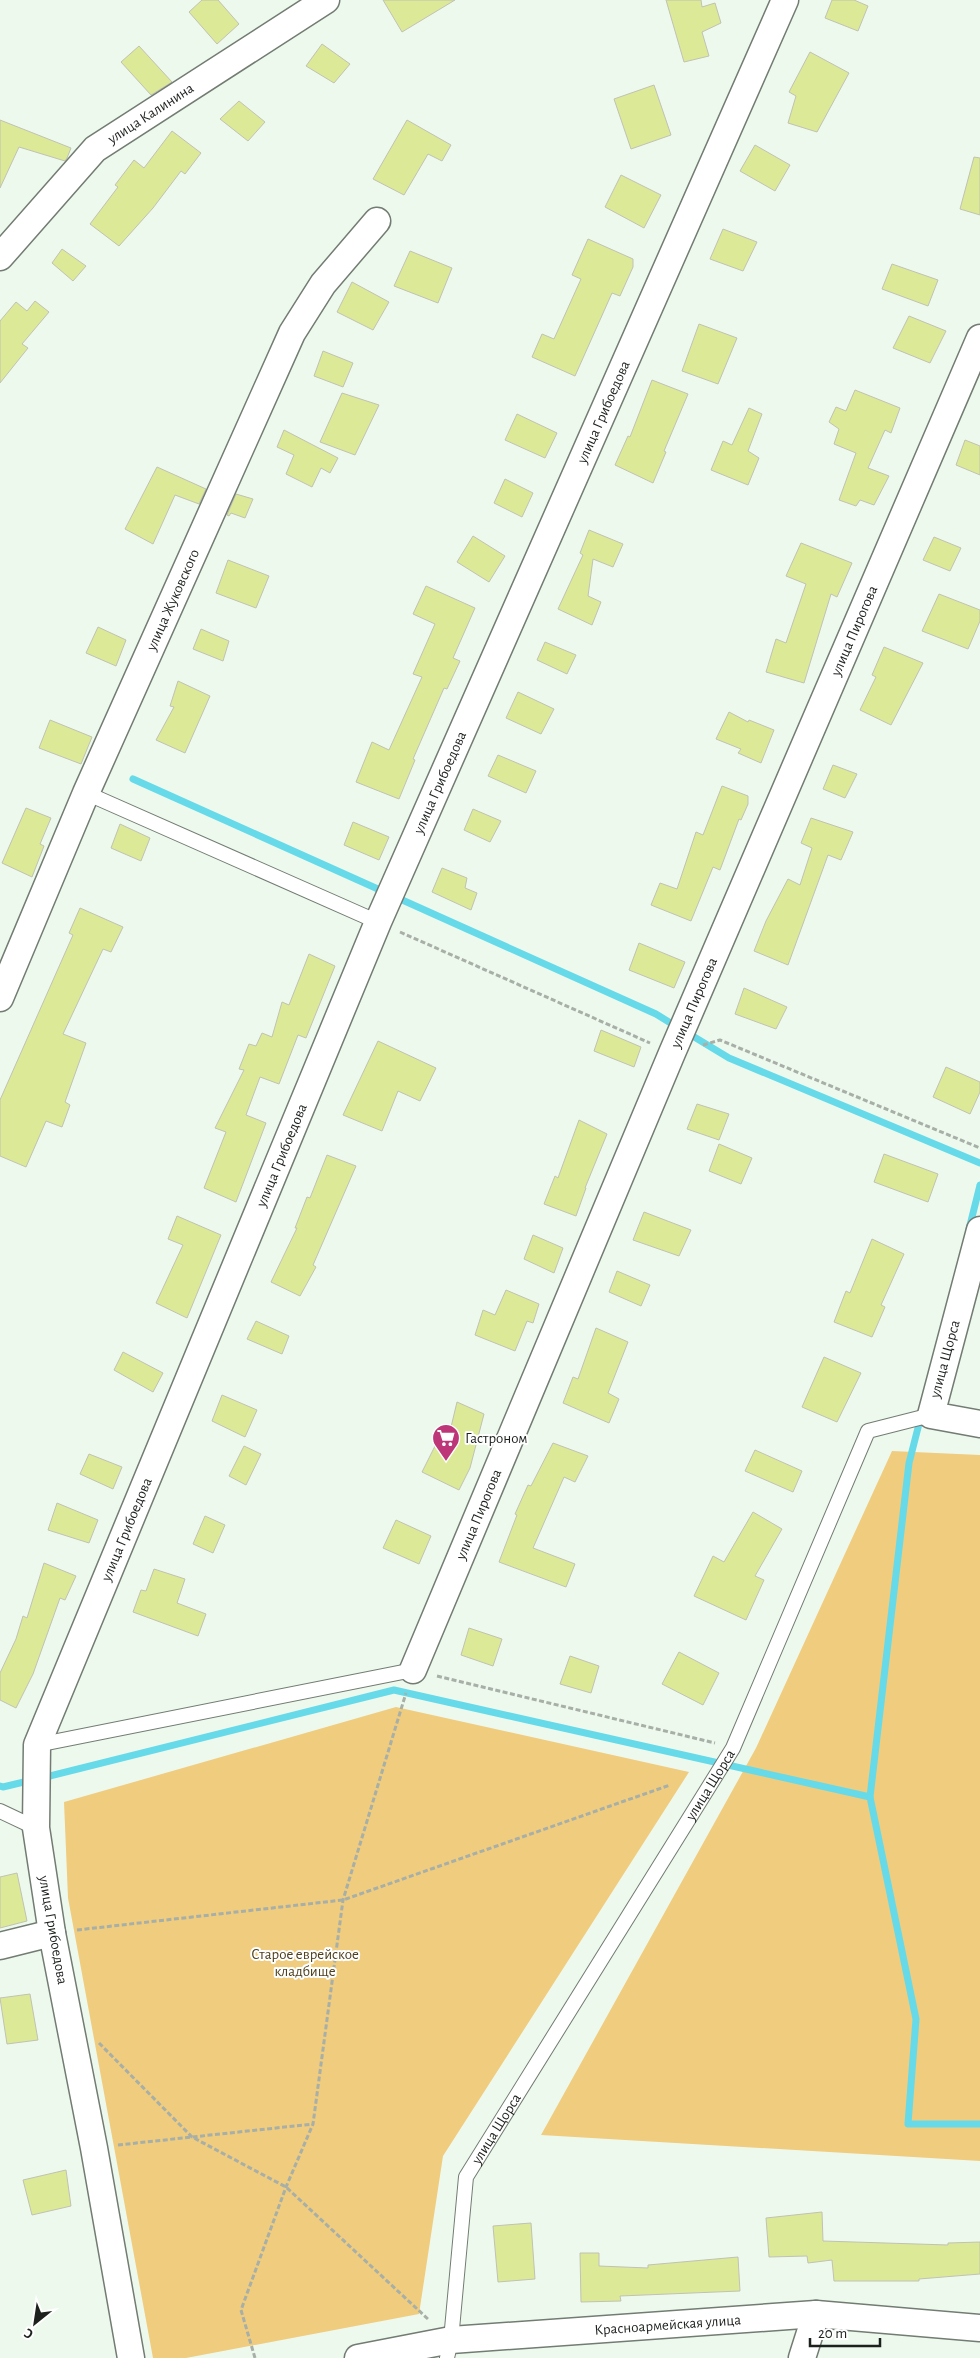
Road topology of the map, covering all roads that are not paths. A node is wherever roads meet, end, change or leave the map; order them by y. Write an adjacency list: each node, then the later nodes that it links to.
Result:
1 (326, 0): 4 (street, улица Калинина)
2 (785, 0): 7 (street, улица Грибоедова)
3 (377, 221): 6 (street, улица Жуковского)
4 (0, 257)
5 (980, 338): 12 (street, улица Пирогова)
6 (86, 794): 7 (lane); 8 (street, улица Жуковского)
7 (378, 922): 13 (street, улица Грибоедова)
8 (0, 998)
9 (980, 1230): 10 (street, улица Щорса)
10 (930, 1415): 11 (street); 20 (lane, улица Щорса)
11 (980, 1424)
12 (413, 1670): 13 (lane)
13 (36, 1745): 15 (street, улица Грибоедова)
14 (0, 1811): 15 (lane)
15 (36, 1828): 16 (street, улица Грибоедова)
16 (52, 1933): 17 (street); 21 (street, улица Грибоедова)
17 (0, 1946)
18 (816, 2314): 19 (street, Красноармейская улица); 20 (street, Красноармейская улица); 23 (street)
19 (980, 2328)
20 (449, 2349): 22 (street, Красноармейская улица)
21 (131, 2358)
22 (358, 2358)
23 (802, 2358)

